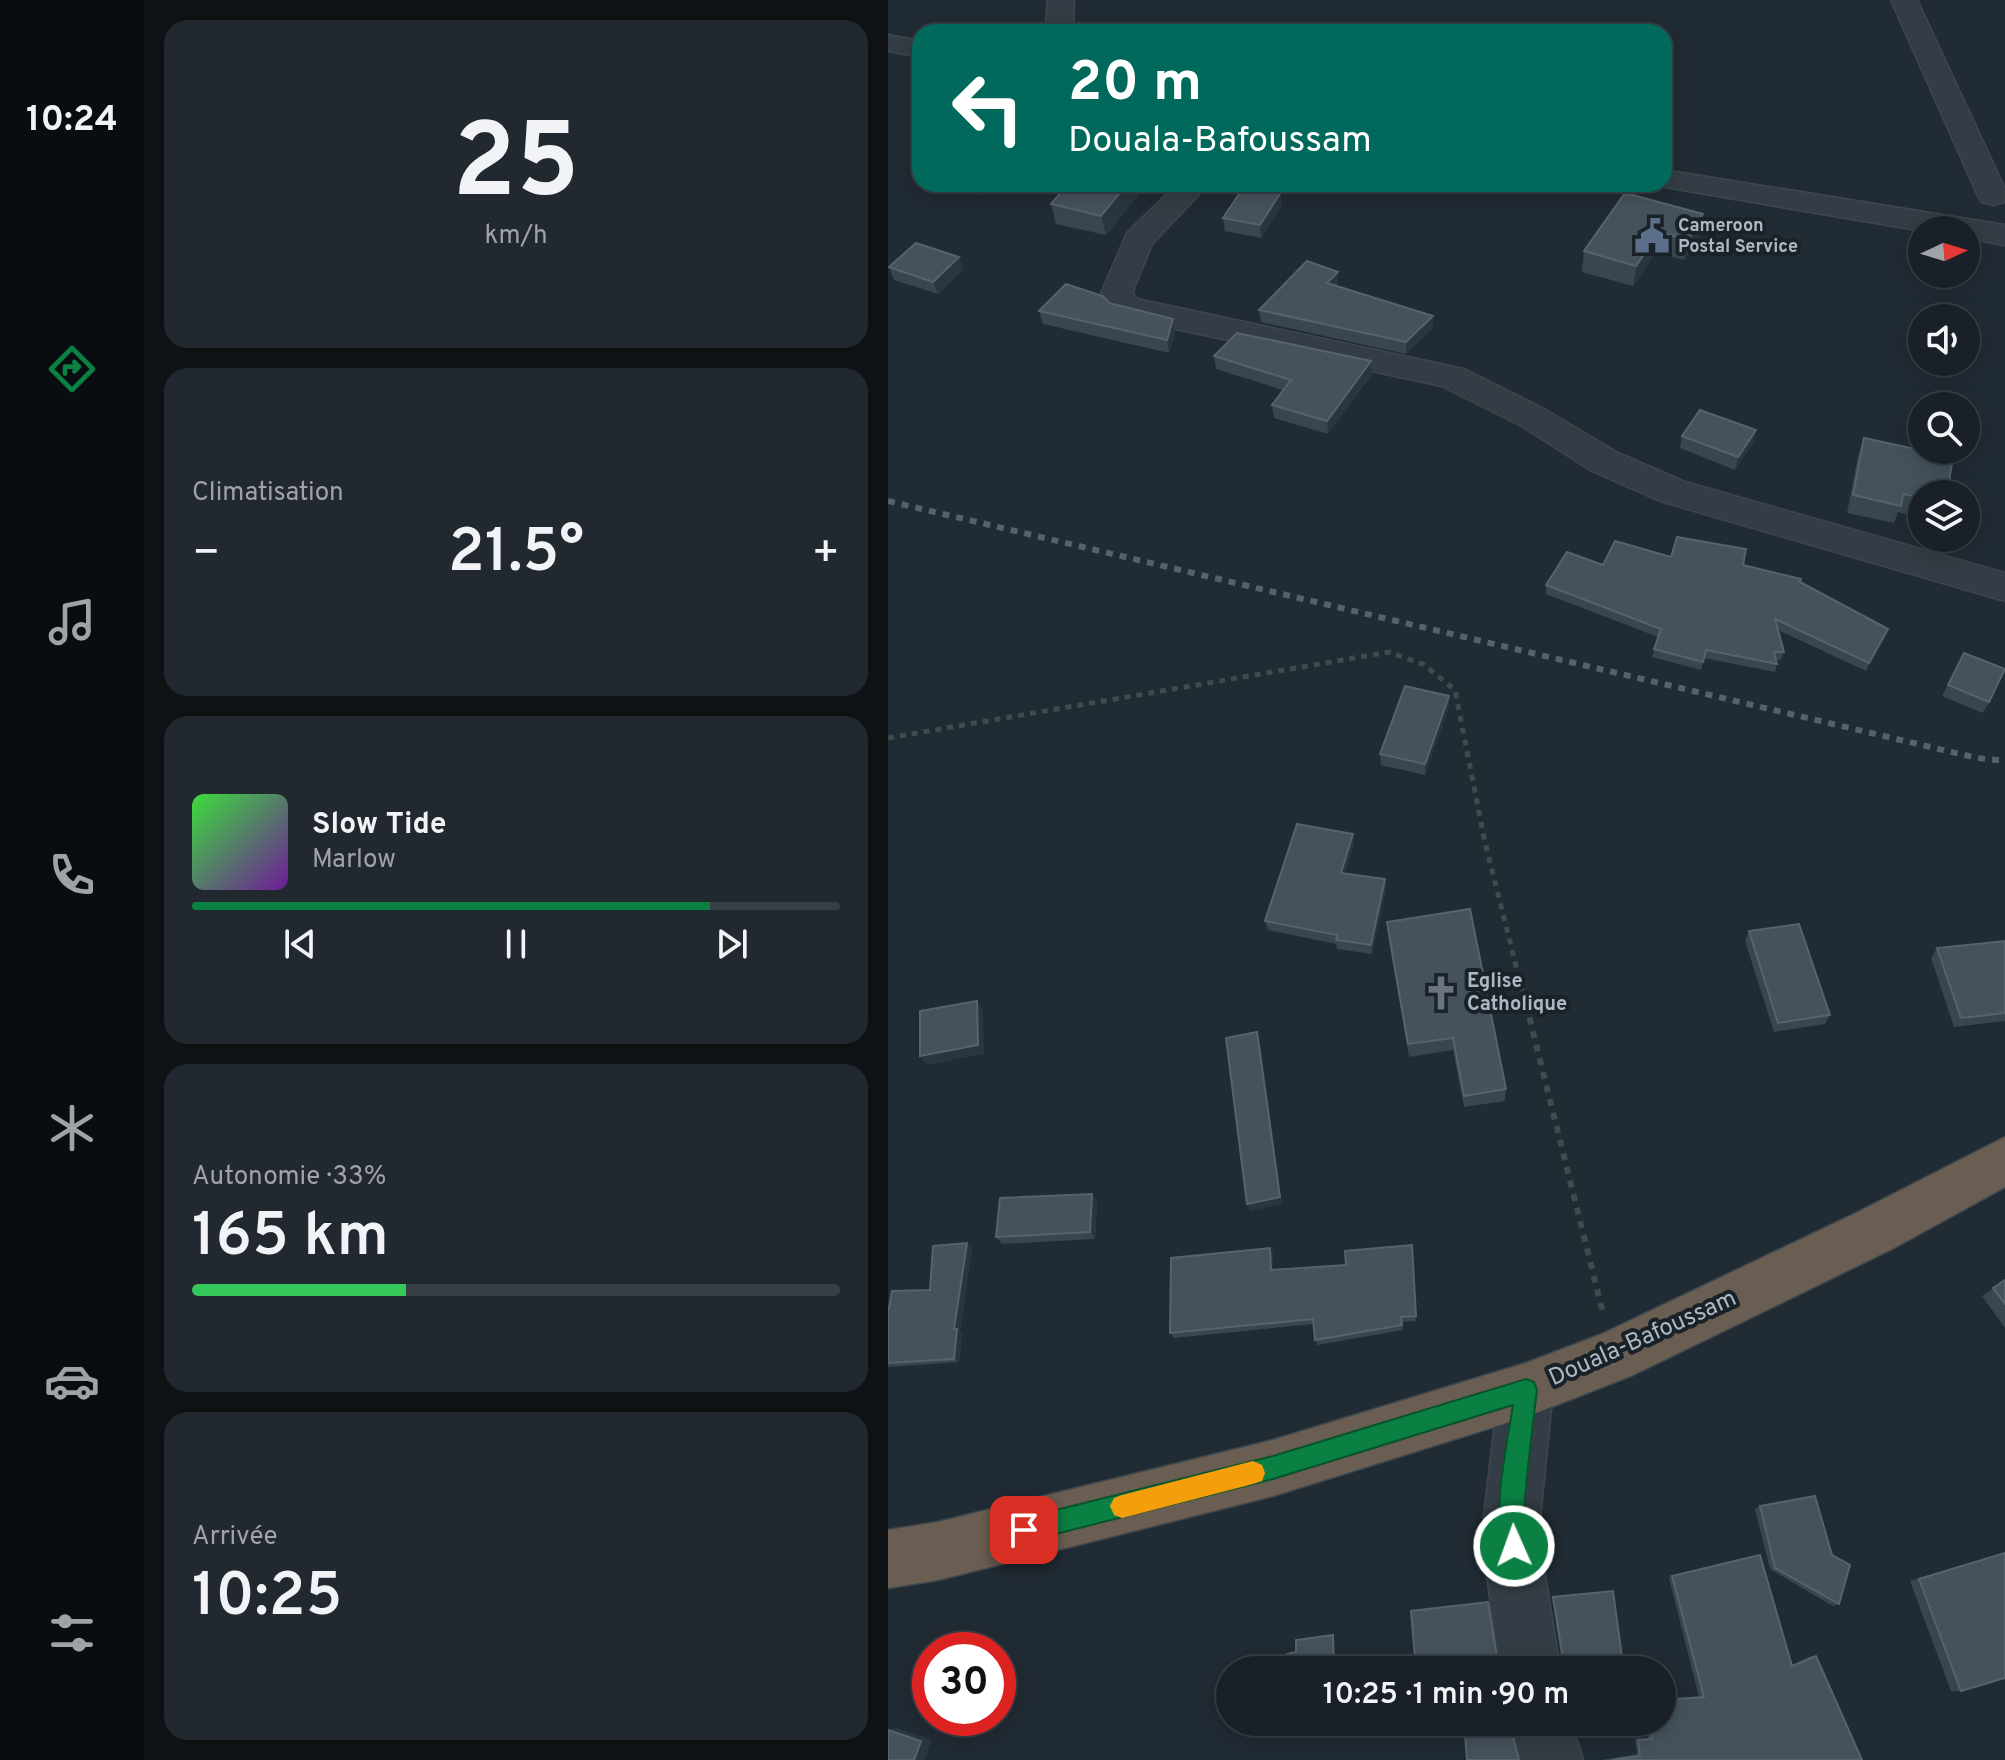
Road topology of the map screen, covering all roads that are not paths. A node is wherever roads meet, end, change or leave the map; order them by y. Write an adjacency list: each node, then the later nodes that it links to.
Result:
1 (1061, 0): 3 (street)
2 (1904, 0): 8 (street)
3 (1060, 24)
4 (888, 43): 5 (street)
5 (912, 48)
6 (1672, 180): 9 (street)
7 (1186, 192): 10 (street)
8 (1993, 196)
9 (2005, 235)
10 (2005, 587)
11 (2005, 1161): 12 (highway, Douala-Bafoussam)
12 (1526, 1390): 13 (highway, Douala-Bafoussam); 14 (street)
13 (888, 1559)
14 (1528, 1656)
15 (1545, 1736): 16 (street)
16 (1552, 1760)

